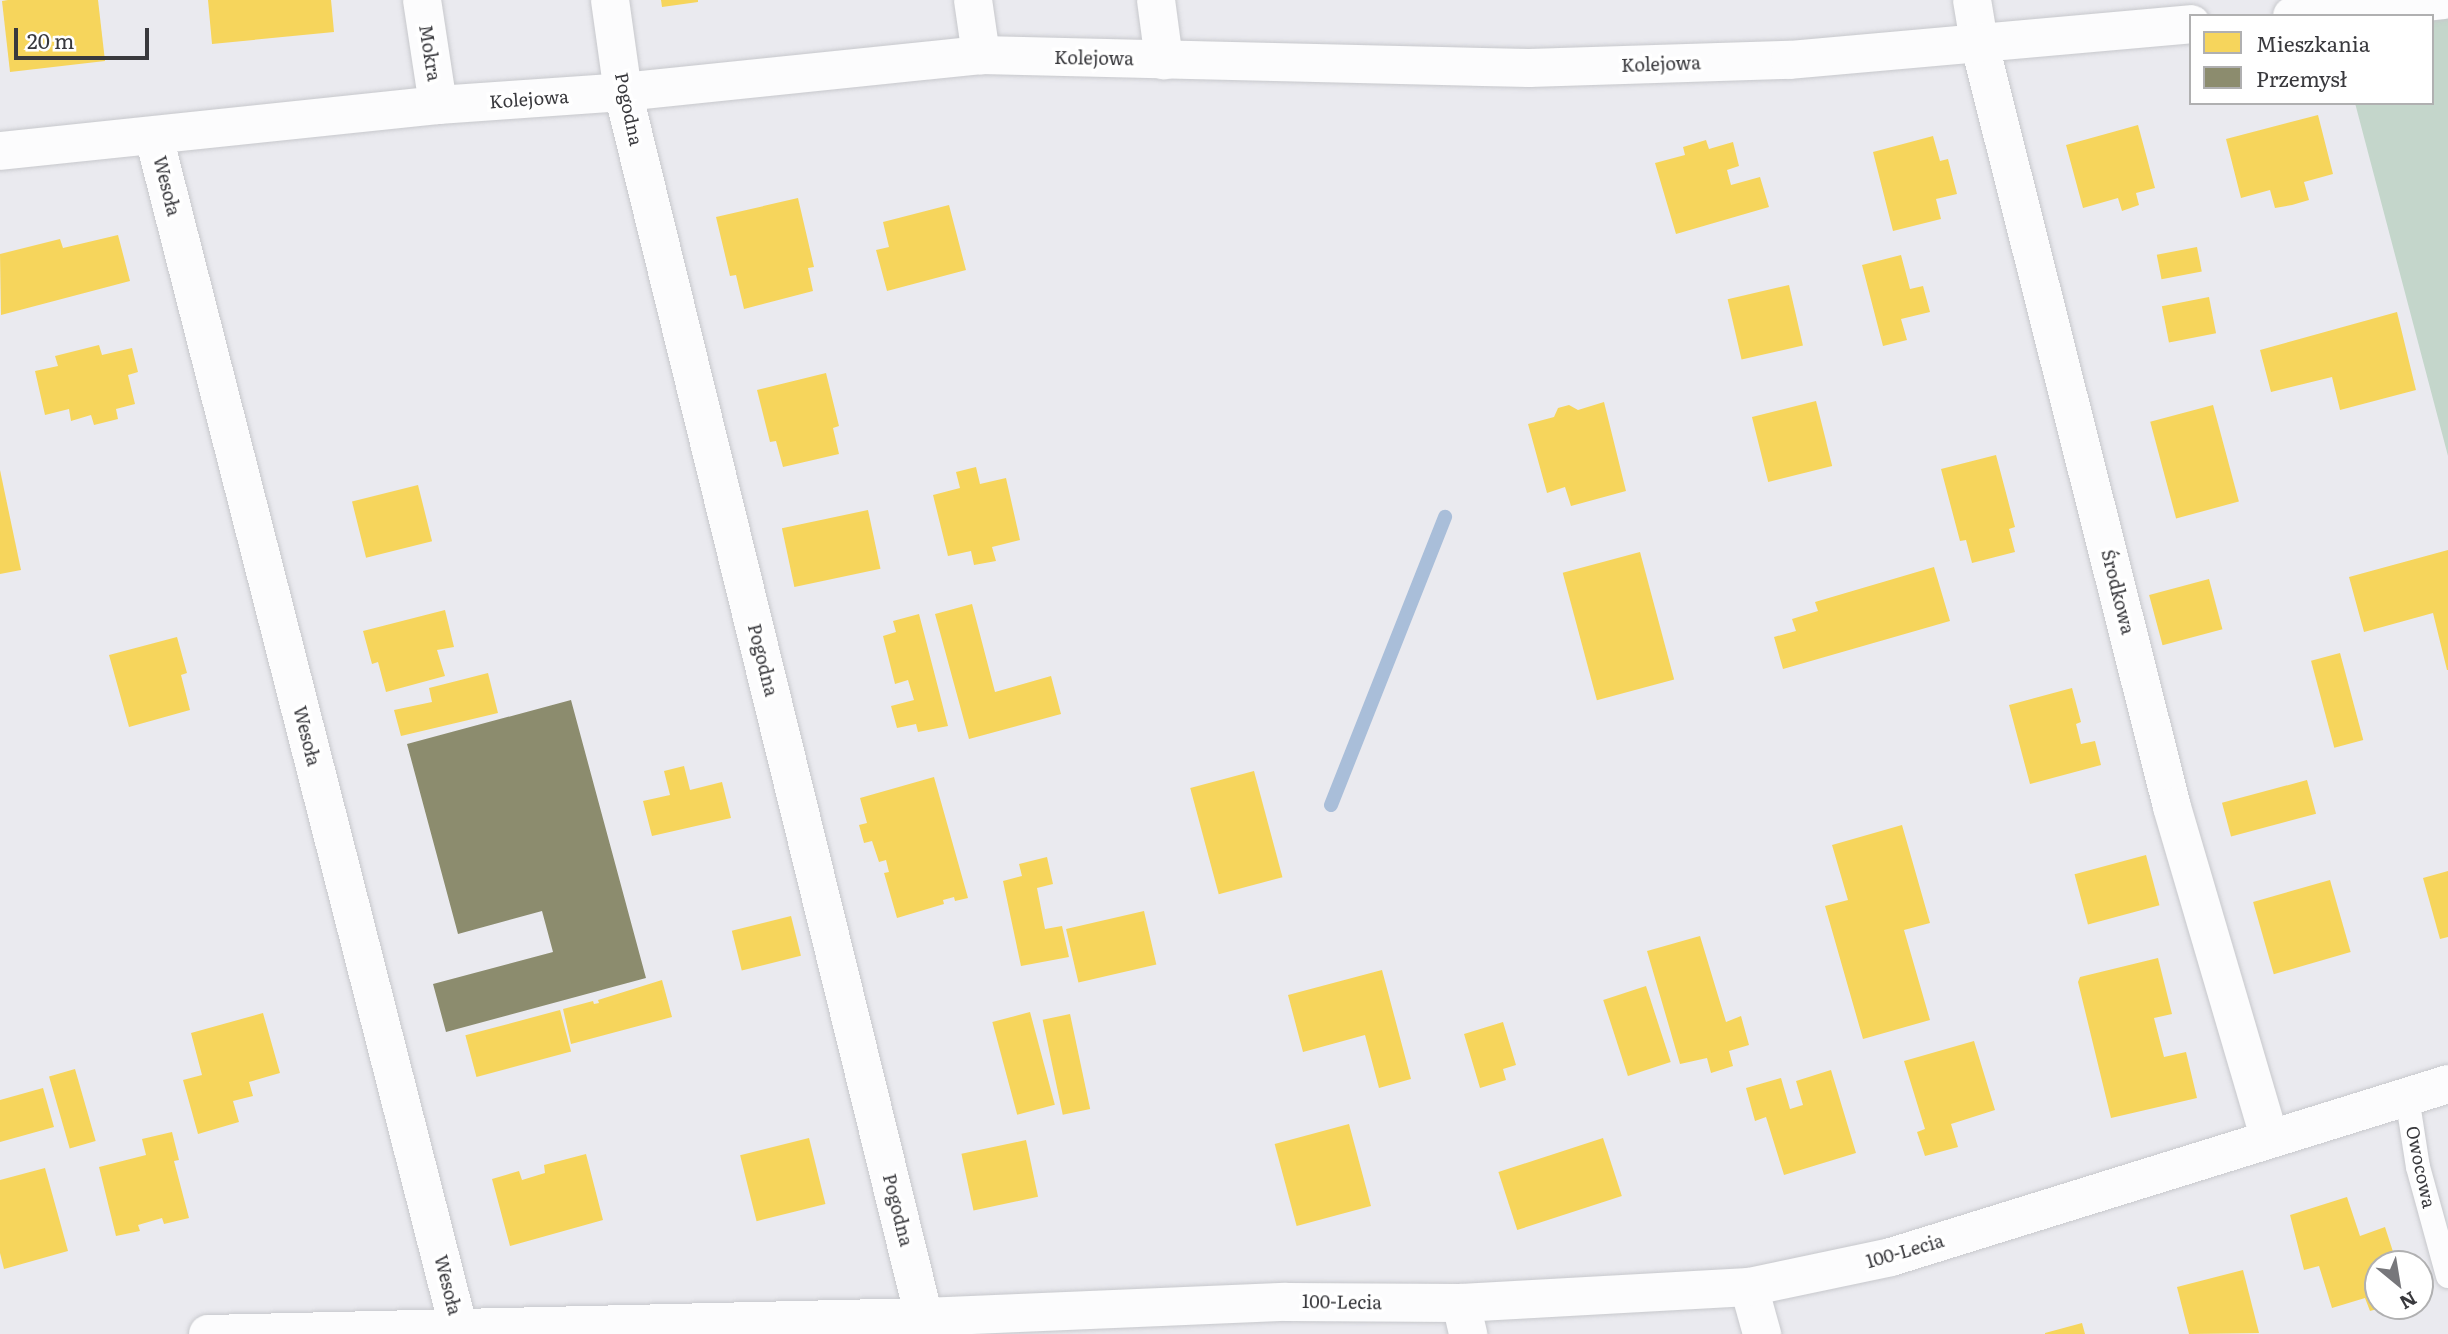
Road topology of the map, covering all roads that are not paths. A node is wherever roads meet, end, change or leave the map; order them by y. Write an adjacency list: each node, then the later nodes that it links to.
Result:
1 (422, 0): 14 (street, Mokra)
2 (610, 0): 13 (street, Pogodna)
3 (973, 0): 11 (street)
4 (1156, 0): 12 (street)
5 (1972, 0): 10 (street, Środkowa)
6 (2443, 0): 8 (street)
7 (2150, 14): 9 (street, Kolejowa); 10 (street, Kolejowa)
8 (2311, 14)
9 (2189, 24)
10 (1979, 42): 12 (street, Kolejowa); 19 (street, Środkowa)
11 (981, 55): 12 (street, Kolejowa); 13 (street, Kolejowa)
12 (1164, 60)
13 (623, 92): 14 (street, Kolejowa); 23 (street, Pogodna)
14 (438, 105): 15 (street, Kolejowa)
15 (154, 137): 16 (street, Kolejowa); 24 (street, Wesoła)
16 (0, 151)
17 (2448, 1084): 18 (street, 100-Lecia)
18 (2407, 1097): 19 (street, 100-Lecia); 20 (lane, Owocowa)
19 (2270, 1139): 21 (street, 100-Lecia)
20 (2448, 1276)
21 (1749, 1287): 22 (street, 100-Lecia); 26 (street)
22 (1464, 1319): 23 (street, 100-Lecia)
23 (927, 1326): 24 (street, 100-Lecia)
24 (459, 1331): 25 (street, 100-Lecia)
25 (208, 1334)
26 (1762, 1334)

